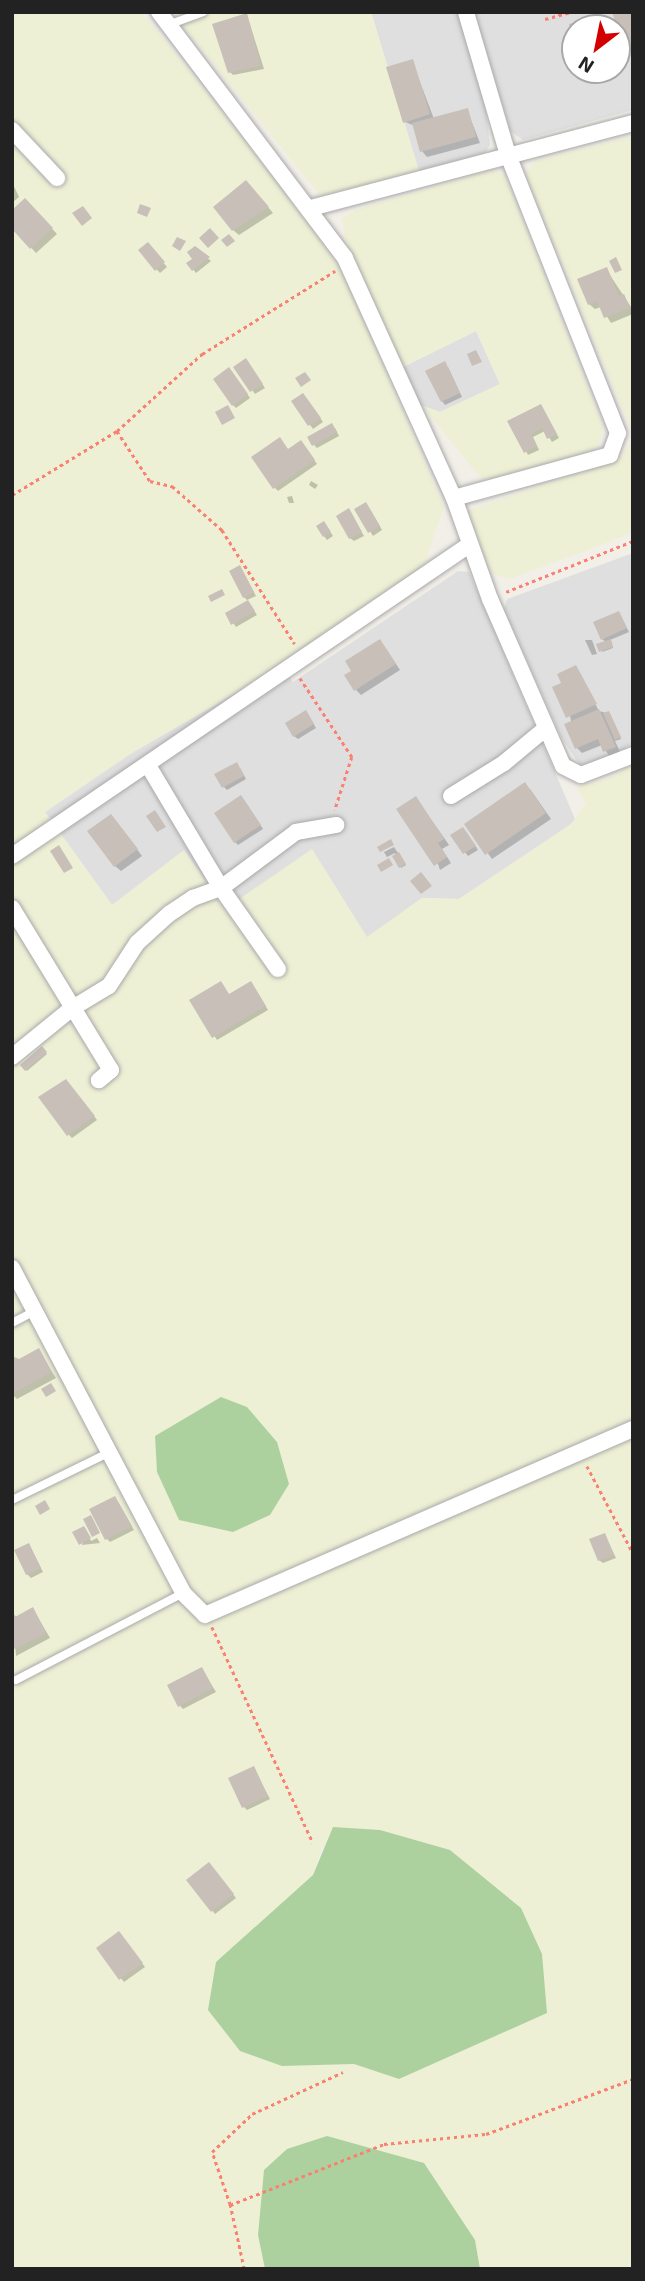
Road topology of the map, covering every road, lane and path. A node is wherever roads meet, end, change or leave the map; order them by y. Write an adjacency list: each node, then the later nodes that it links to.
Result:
1 (203, 12): 4 (lane)
2 (466, 12): 8 (street)
3 (572, 12): 5 (path)
4 (163, 18): 10 (street)
5 (545, 19)
6 (633, 123): 8 (street)
7 (12, 130): 9 (street)
8 (508, 155): 10 (street); 14 (street)
9 (57, 178)
10 (311, 208): 11 (street)
11 (345, 258): 12 (path); 14 (street)
12 (117, 431): 13 (path); 18 (path)
13 (12, 495)
14 (454, 498): 16 (street)
15 (633, 541): 17 (path)
16 (469, 545): 17 (street); 18 (street)
17 (490, 599): 19 (street)
18 (299, 663): 21 (street); 23 (path)
19 (545, 728): 20 (street); 22 (street)
20 (633, 755)
21 (149, 766): 24 (street); 25 (street)
22 (451, 796)
23 (337, 825): 25 (street)
24 (12, 856)
25 (221, 888): 27 (street); 28 (street)
26 (12, 908): 28 (street)
27 (278, 969)
28 (71, 1009): 29 (street); 30 (street)
29 (12, 1057)
30 (99, 1080)
31 (12, 1268): 32 (street)
32 (36, 1310): 33 (lane); 35 (street)
33 (12, 1323)
34 (633, 1429): 36 (street)
35 (110, 1452): 37 (lane); 39 (street)
36 (579, 1453): 38 (path); 40 (street)
37 (12, 1500)
38 (633, 1553)
39 (183, 1593): 40 (street); 41 (lane)
40 (205, 1615): 42 (path)
41 (16, 1680)
42 (313, 1843)
43 (343, 2072): 45 (path)
44 (633, 2079): 45 (path)
45 (230, 2205): 46 (path)
46 (244, 2269)

